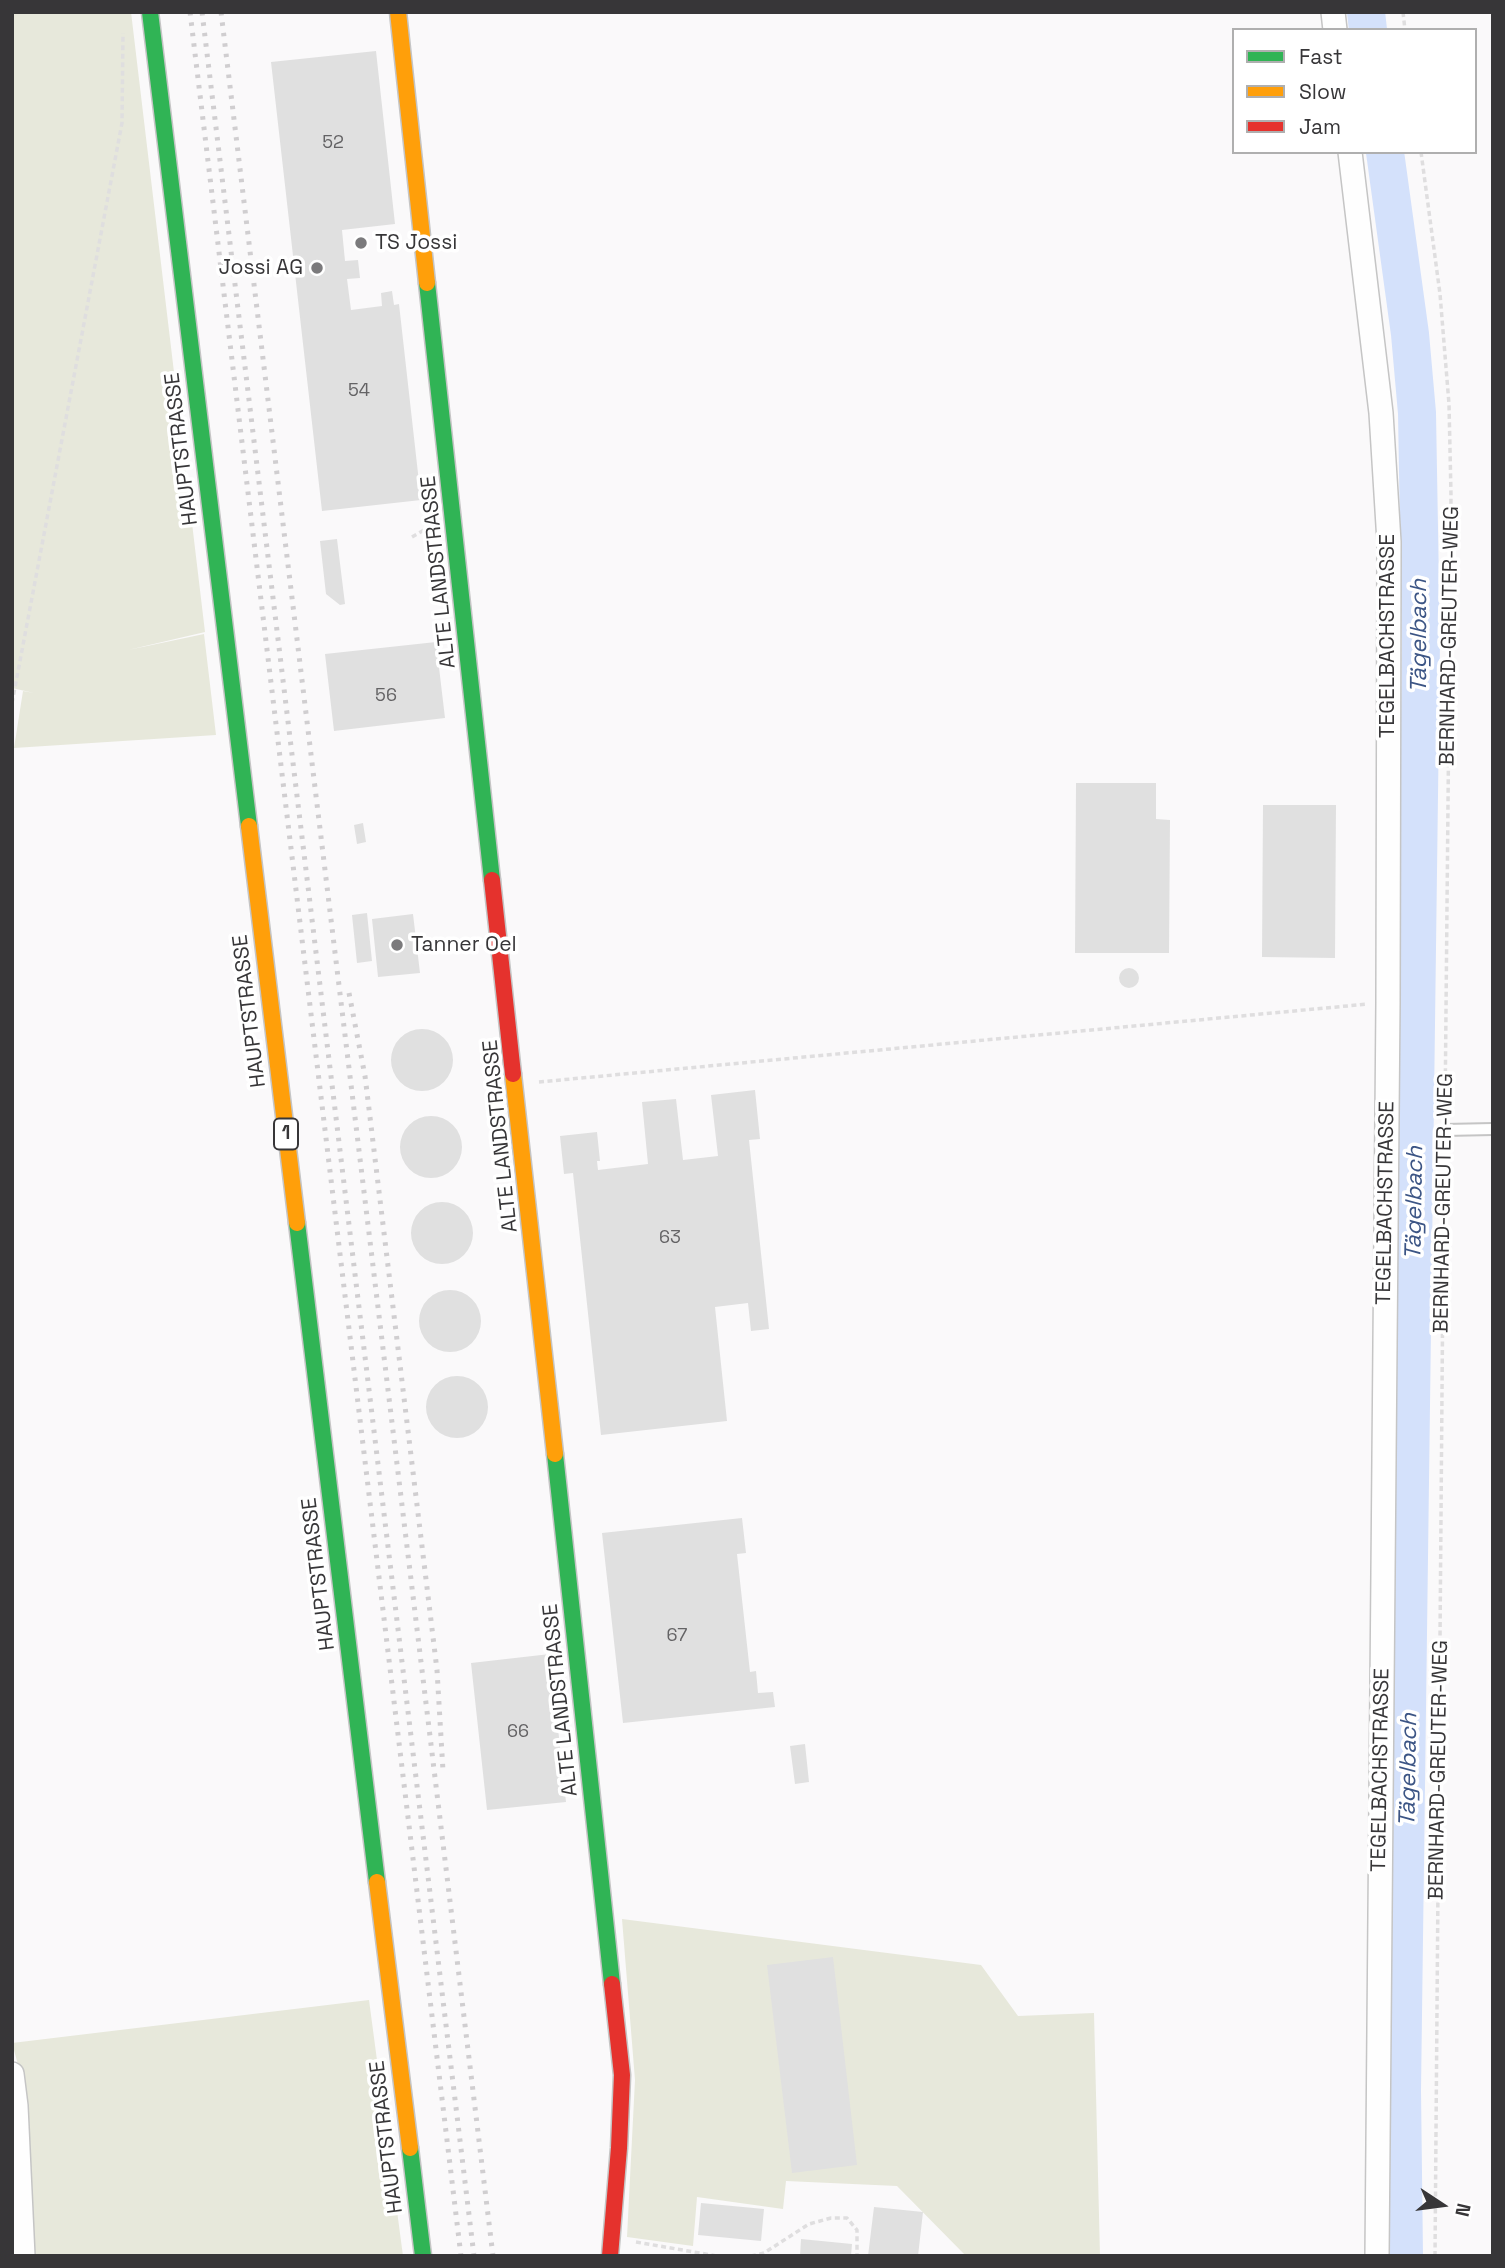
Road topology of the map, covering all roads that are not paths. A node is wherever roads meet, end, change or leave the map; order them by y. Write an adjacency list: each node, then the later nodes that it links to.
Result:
1 (150, 12): 8 (street, HAUPTSTRASSE / 1)
2 (398, 12): 9 (street, ALTE LANDSTRASSE)
3 (1350, 154): 10 (street, TEGELBACHSTRASSE)
4 (1493, 1129): 5 (lane)
5 (1445, 1130)
6 (12, 2074): 7 (street)
7 (23, 2256)
8 (423, 2256)
9 (610, 2256)
10 (1377, 2256)

